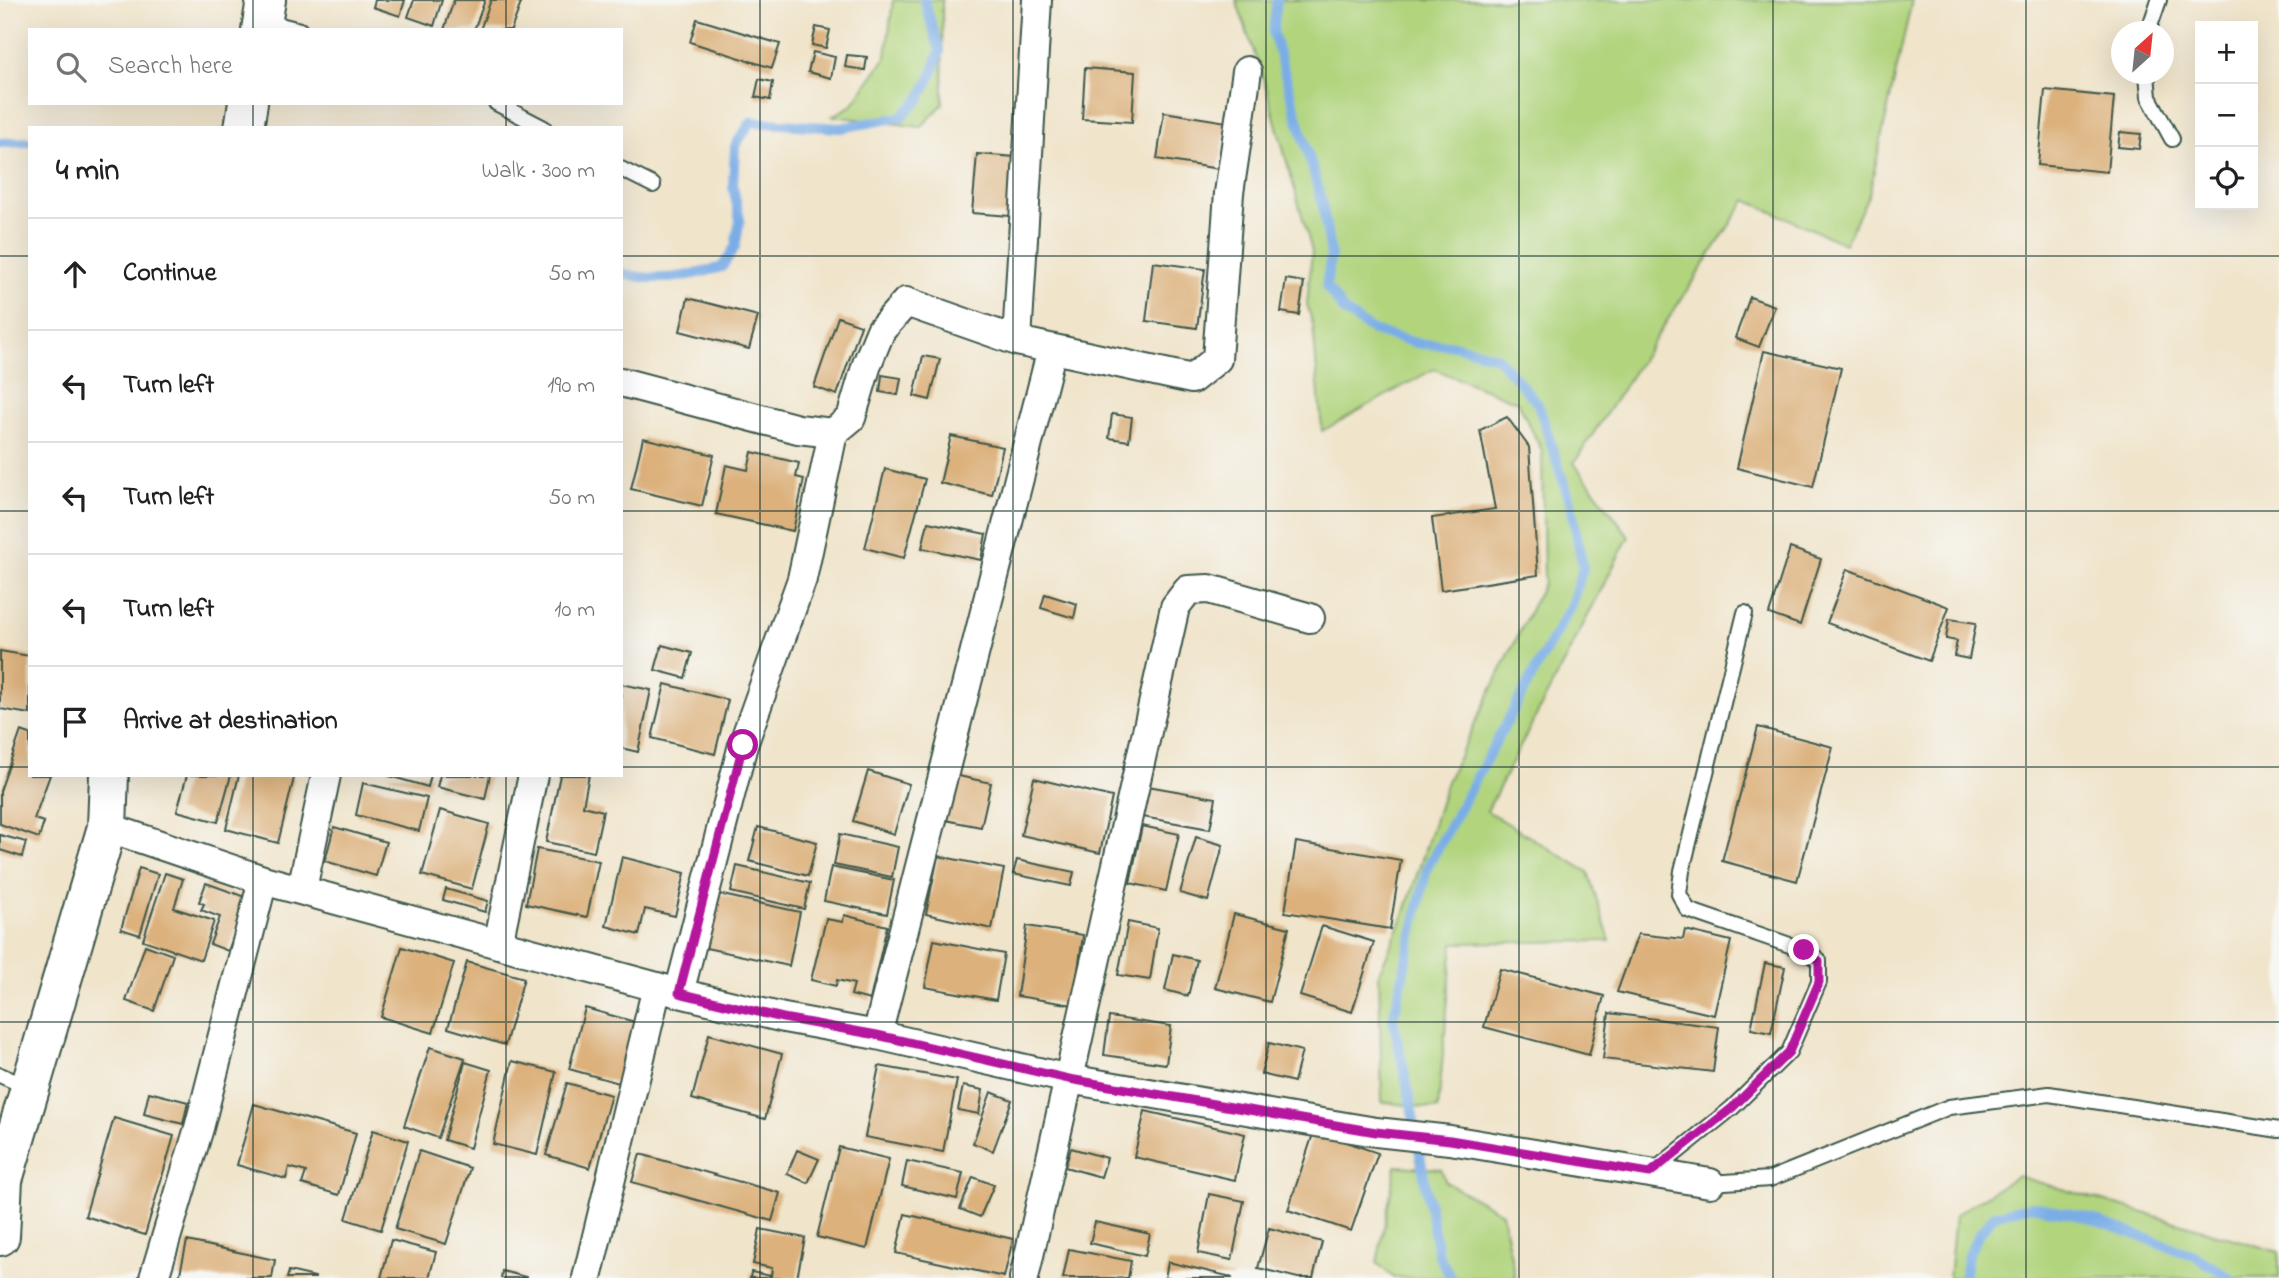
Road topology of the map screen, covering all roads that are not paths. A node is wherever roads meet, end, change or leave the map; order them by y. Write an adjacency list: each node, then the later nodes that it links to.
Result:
1 (1037, 0): 15 (street)
2 (2159, 0): 4 (lane)
3 (263, 17): 5 (lane)
4 (2152, 21)
5 (294, 28)
6 (1247, 71): 16 (street)
7 (2148, 84): 12 (lane)
8 (248, 105): 10 (street)
9 (500, 105): 11 (lane)
10 (244, 126)
11 (540, 126)
12 (2172, 139)
13 (623, 170): 14 (lane)
14 (653, 185)
15 (1017, 341): 16 (street); 18 (street)
16 (1052, 349): 29 (street)
17 (623, 383): 18 (street)
18 (833, 433): 28 (street)
19 (1745, 613): 33 (lane)
20 (1310, 618): 30 (street)
21 (109, 777): 24 (street)
22 (326, 777): 26 (street)
23 (533, 777): 27 (street)
24 (107, 827): 25 (street); 31 (street)
25 (263, 880): 26 (street); 37 (street)
26 (302, 889): 27 (street)
27 (498, 944): 28 (street)
28 (668, 990): 29 (street); 38 (street)
29 (877, 1035): 30 (street)
30 (1069, 1079): 33 (street); 39 (street)
31 (15, 1082): 34 (street)
32 (2279, 1130): 35 (lane)
33 (1650, 1173): 35 (street)
34 (1, 1179): 36 (street)
35 (1710, 1184)
36 (0, 1236)
37 (154, 1278)
38 (587, 1278)
39 (1024, 1278)

